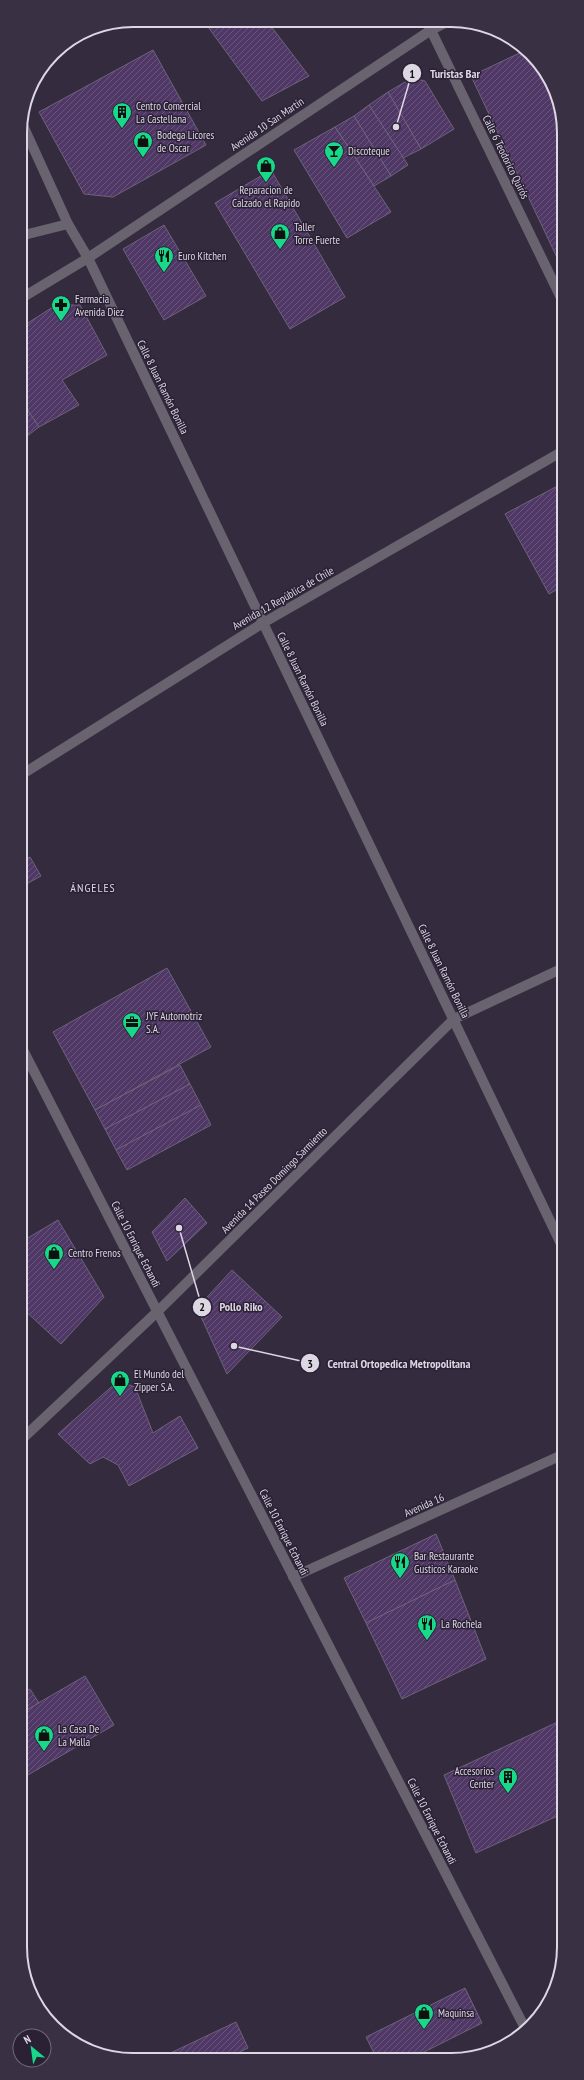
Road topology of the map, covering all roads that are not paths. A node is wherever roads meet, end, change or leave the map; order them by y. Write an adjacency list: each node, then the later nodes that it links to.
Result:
1 (428, 27): 6 (street, Avenida 10 San Martín)
2 (429, 27): 7 (street, Calle 6 Teodorico Quirós)
3 (27, 134): 4 (street, Calle 8 Juan Ramón Bonilla)
4 (68, 224): 5 (street); 6 (street, Calle 8 Juan Ramón Bonilla)
5 (27, 234)
6 (88, 258): 8 (street, Avenida 10 San Martín); 10 (street, Calle 8 Juan Ramón Bonilla)
7 (557, 290)
8 (27, 295)
9 (557, 454): 10 (street, Avenida 12 República de Chile)
10 (263, 623): 11 (street, Avenida 12 República de Chile); 13 (street, Calle 8 Juan Ramón Bonilla)
11 (27, 771)
12 (557, 971): 13 (street, Avenida 14 Paseo Domingo Sarmiento)
13 (454, 1019): 15 (street, Calle 8 Juan Ramón Bonilla); 16 (street, Avenida 14 Paseo Domingo Sarmiento)
14 (27, 1058): 16 (street, Calle 10 Enrique Echandi)
15 (557, 1233)
16 (157, 1312): 17 (street, Avenida 14 Paseo Domingo Sarmiento); 19 (street, Calle 10 Enrique Echandi)
17 (27, 1434)
18 (557, 1457): 19 (street, Avenida 16)
19 (293, 1577): 20 (street, Calle 10 Enrique Echandi)
20 (523, 2025)

